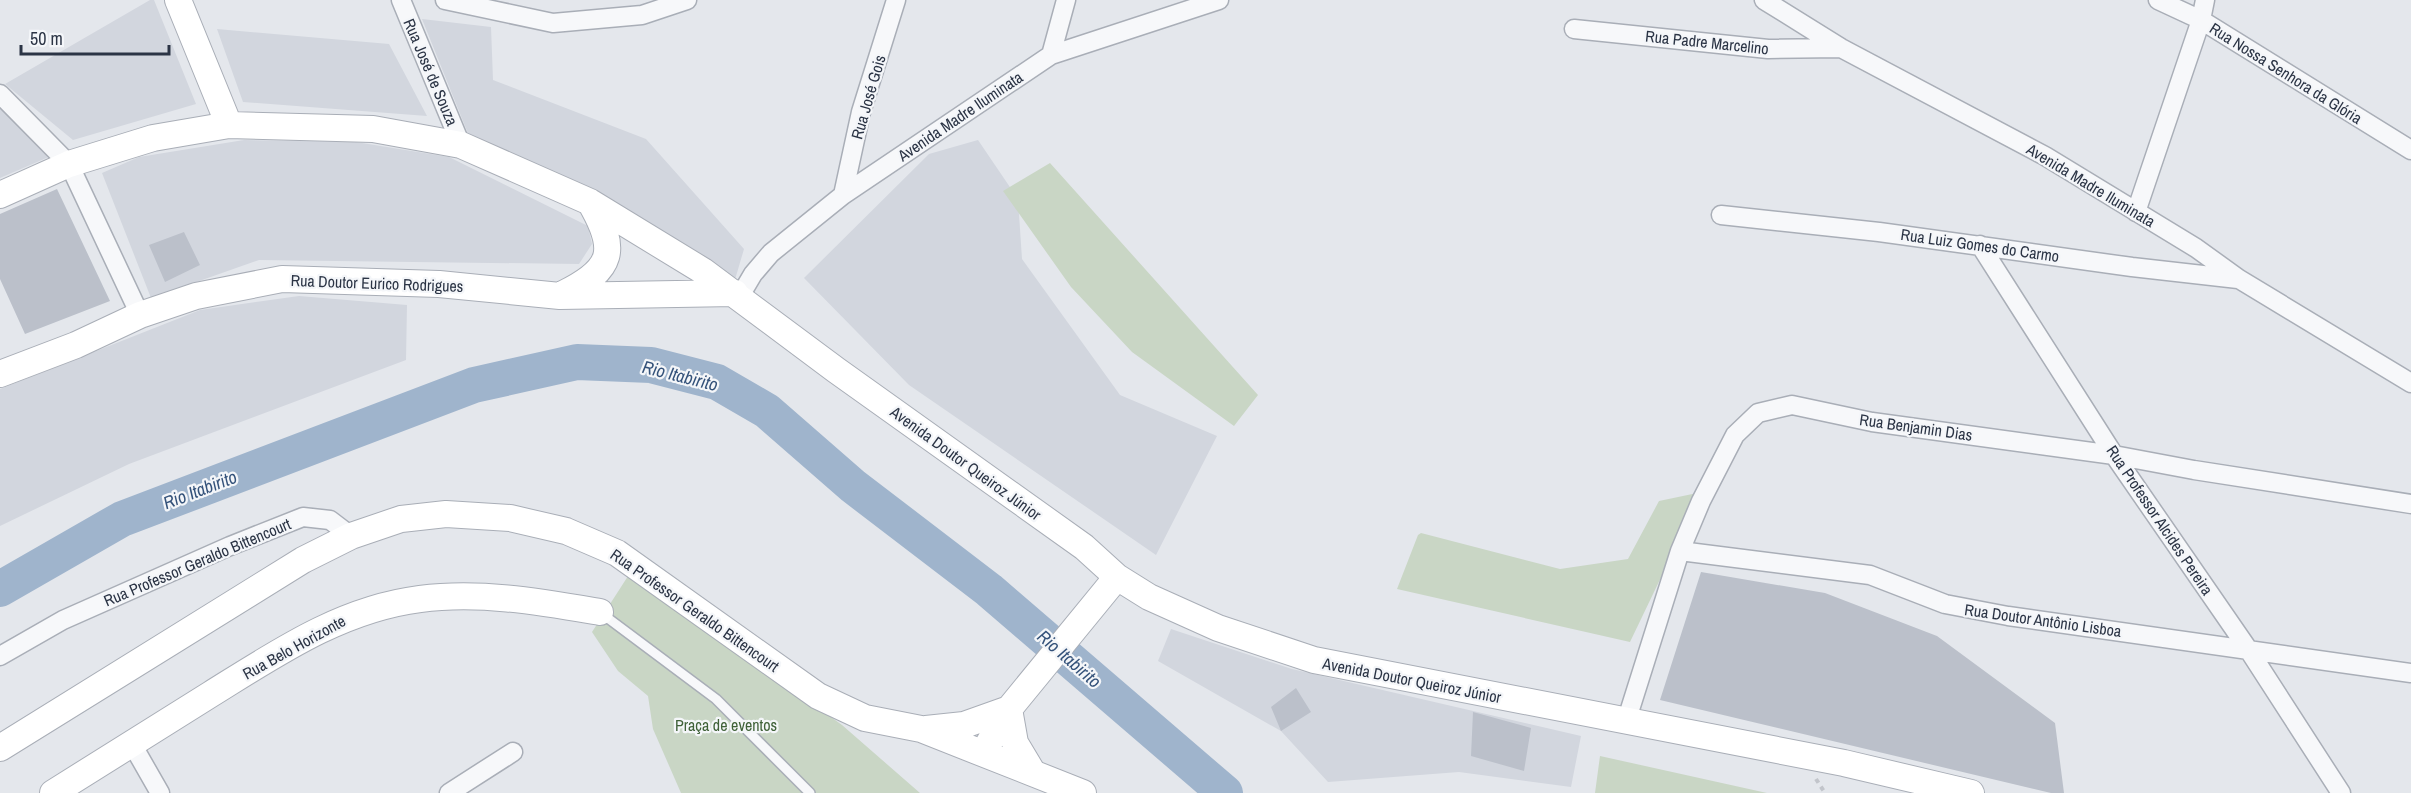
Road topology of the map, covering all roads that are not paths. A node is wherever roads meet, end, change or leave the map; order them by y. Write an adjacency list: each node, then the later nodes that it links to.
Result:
1 (178, 0): 16 (main road)
2 (401, 0): 17 (street, Rua José de Souza)
3 (445, 0): 4 (street)
4 (687, 0)
5 (896, 0): 21 (street, Rua José Gois)
6 (1066, 0): 14 (street)
7 (1219, 0): 14 (street, Avenida Madre Iluminata)
8 (1764, 0): 13 (street, Avenida Madre Iluminata)
9 (2158, 0): 11 (street, Rua Nossa Senhora da Glória)
10 (2205, 0): 11 (street)
11 (2201, 20): 18 (street, Rua Nossa Senhora da Glória); 23 (street)
12 (1574, 28): 13 (street, Rua Padre Marcelino)
13 (1841, 48): 23 (street, Avenida Madre Iluminata)
14 (1051, 55): 21 (street, Avenida Madre Iluminata)
15 (0, 94): 19 (street)
16 (229, 125): 17 (main road, Avenida Doutor Queiroz Júnior); 19 (main road, Avenida Doutor Queiroz Júnior)
17 (461, 144): 22 (main road, Avenida Doutor Queiroz Júnior)
18 (2411, 150)
19 (69, 164): 20 (main road, Avenida Doutor Queiroz Júnior); 29 (street)
20 (0, 195)
21 (843, 195): 27 (street, Avenida Madre Iluminata)
22 (590, 202): 27 (main road, Avenida Doutor Queiroz Júnior); 28 (main road)
23 (2136, 212): 26 (street, Avenida Madre Iluminata)
24 (1721, 215): 25 (street, Rua Luiz Gomes do Carmo)
25 (1980, 245): 26 (street, Rua Luiz Gomes do Carmo); 32 (street, Rua Professor Alcides Pereira)
26 (2239, 279): 31 (street, Avenida Madre Iluminata)
27 (737, 295): 28 (main road, Rua Doutor Eurico Rodrigues); 36 (main road, Avenida Doutor Queiroz Júnior)
28 (560, 296): 29 (main road, Rua Doutor Eurico Rodrigues)
29 (140, 315): 30 (main road, Rua Doutor Eurico Rodrigues)
30 (0, 374)
31 (2411, 382)
32 (2114, 455): 33 (street, Rua Benjamin Dias); 35 (street, Rua Benjamin Dias); 38 (street, Rua Professor Alcides Pereira)
33 (2411, 504)
34 (351, 536): 39 (street, Rua Professor Geraldo Bittencourt); 43 (main road, Rua Professor Geraldo Bittencourt); 45 (main road)
35 (1680, 551): 38 (street, Rua Doutor Antônio Lisboa); 42 (street, Rua Benjamin Dias)
36 (1117, 577): 41 (main road); 42 (main road, Avenida Doutor Queiroz Júnior)
37 (600, 612): 44 (main road, Rua Belo Horizonte); 52 (lane)
38 (2248, 649): 40 (street, Rua Doutor Antônio Lisboa); 55 (street, Rua Professor Alcides Pereira)
39 (0, 656)
40 (2411, 673)
41 (1014, 703): 43 (main road); 47 (main road); 48 (main road)
42 (1626, 722): 54 (main road, Avenida Doutor Queiroz Júnior)
43 (921, 729): 47 (main road, Rua Professor Geraldo Bittencourt)
44 (132, 744): 49 (main road, Rua Belo Horizonte); 50 (street)
45 (0, 748)
46 (513, 752): 51 (street)
47 (983, 753): 48 (main road, Rua Professor Geraldo Bittencourt)
48 (1033, 772): 53 (main road, Rua Professor Geraldo Bittencourt)
49 (53, 793)
50 (160, 793)
51 (449, 793)
52 (810, 793)
53 (1083, 793)
54 (1971, 793)
55 (2341, 793)

